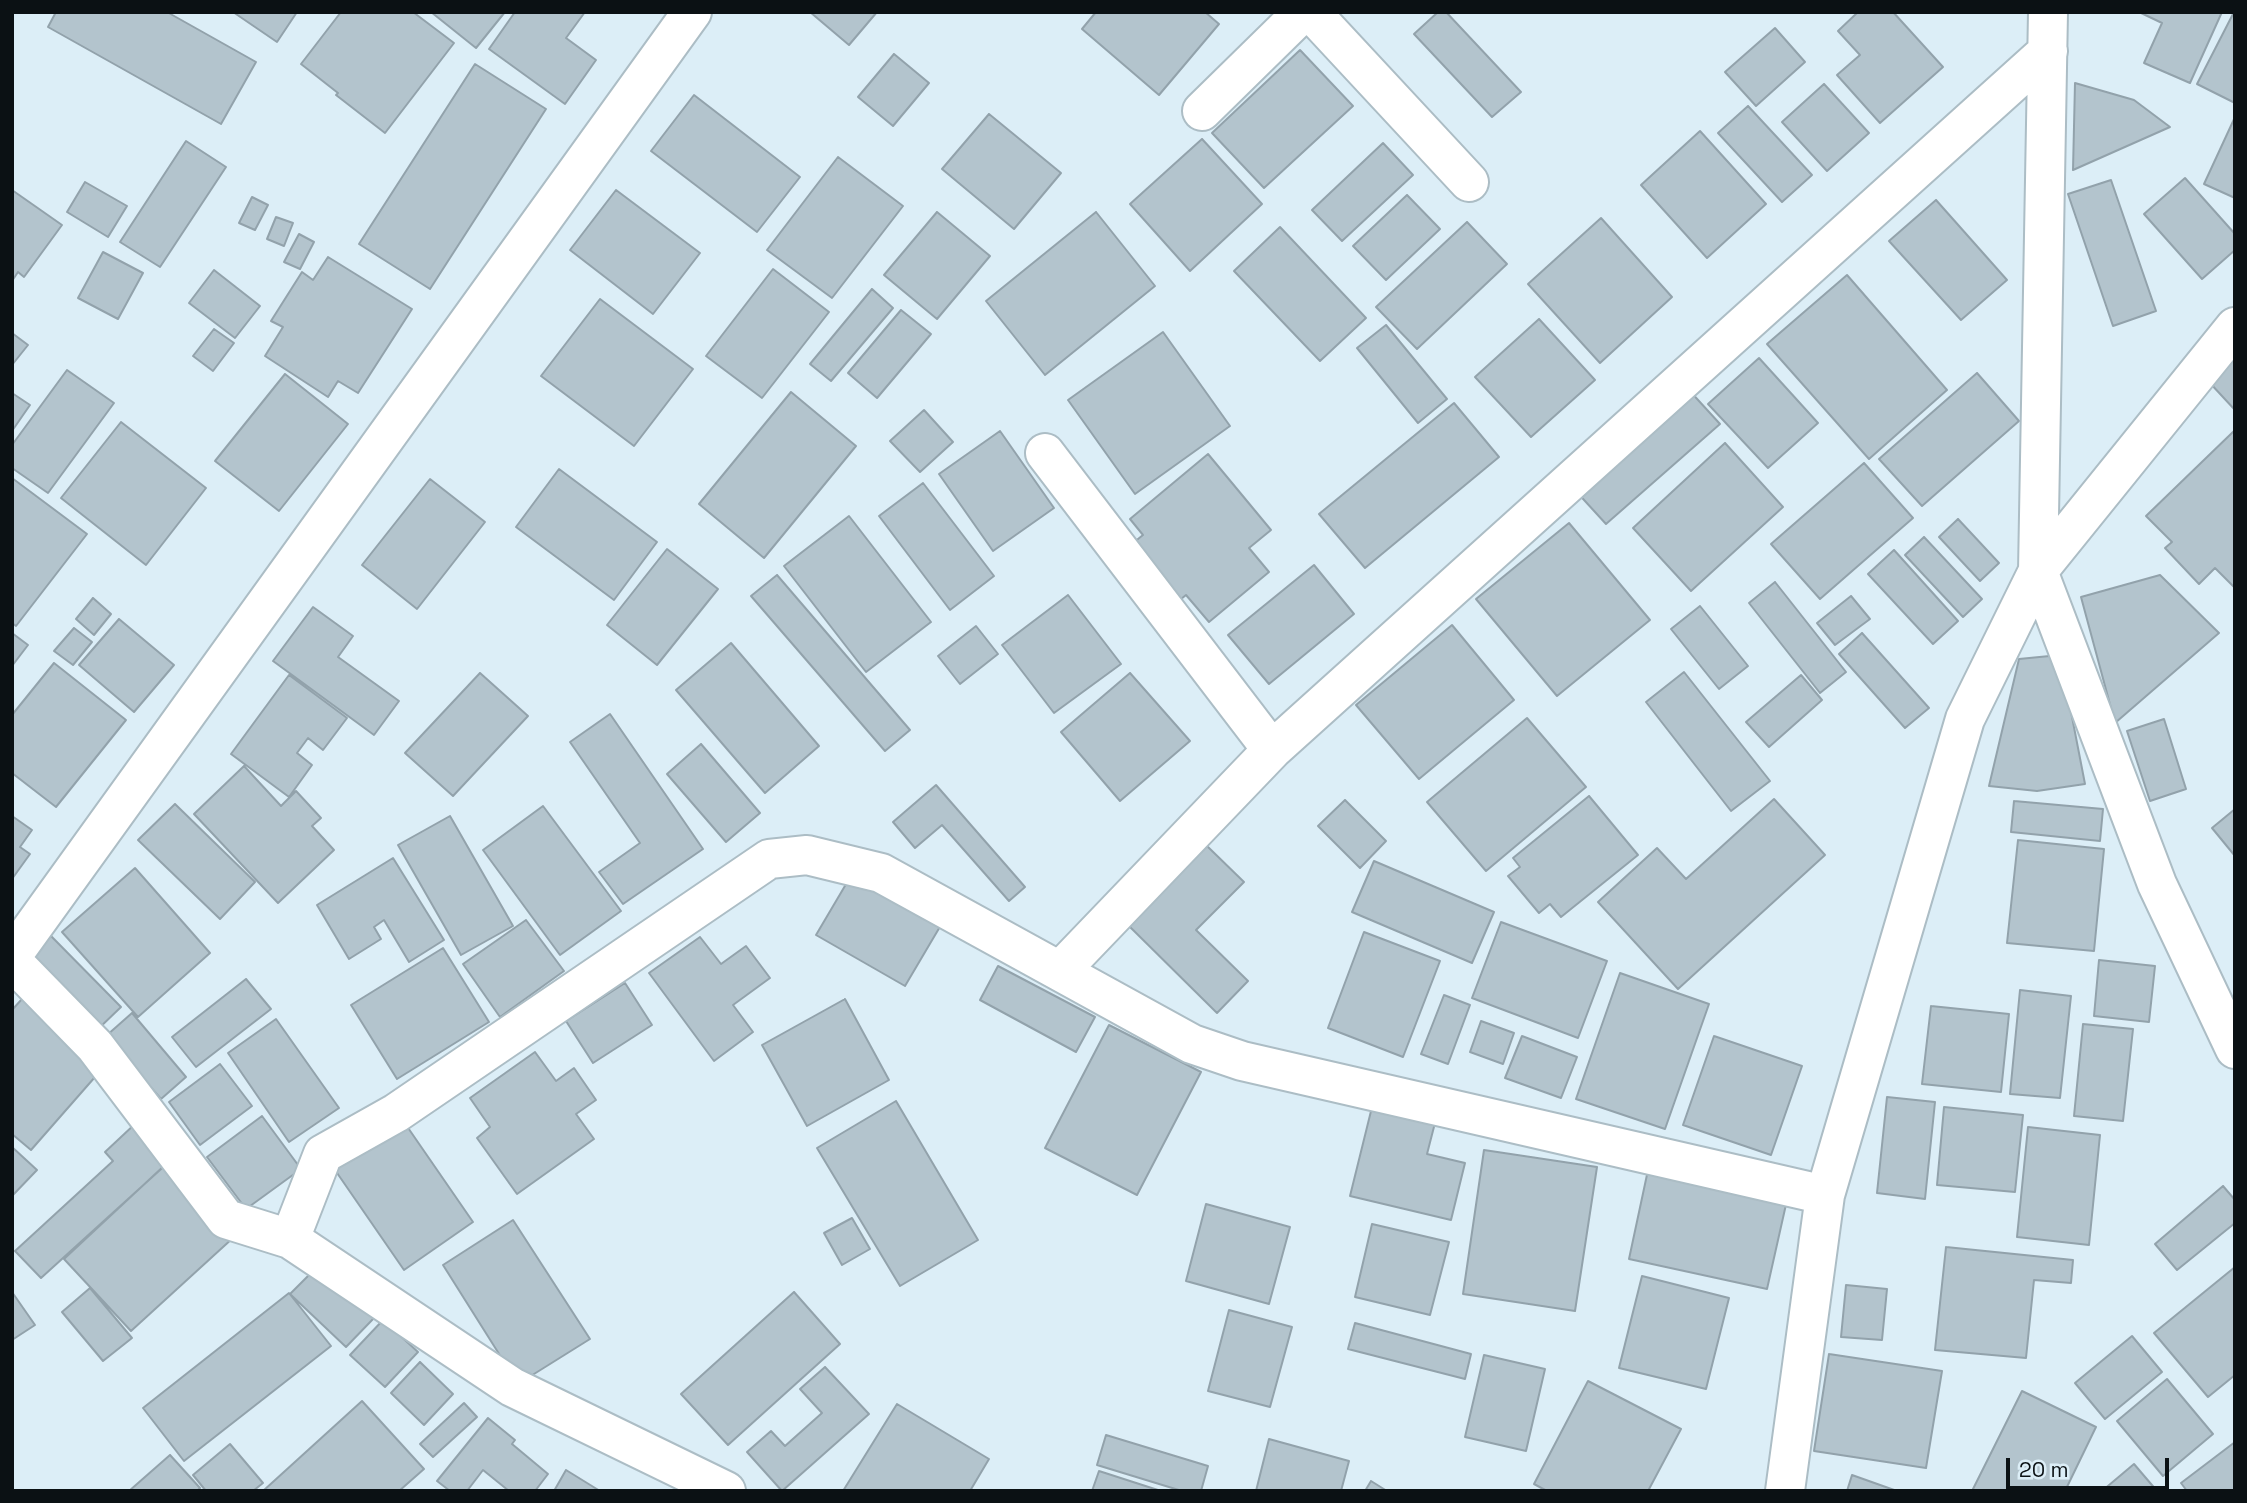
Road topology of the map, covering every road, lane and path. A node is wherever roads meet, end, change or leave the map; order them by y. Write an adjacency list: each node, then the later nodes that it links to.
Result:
1 (692, 12): 12 (street)
2 (1303, 12): 6 (street)
3 (1311, 12): 7 (street)
4 (2048, 12): 5 (street)
5 (2048, 51): 10 (street); 11 (street)
6 (1202, 111)
7 (1469, 182)
8 (2235, 327): 10 (street)
9 (1045, 453): 11 (street)
10 (2038, 571): 14 (street); 15 (street)
11 (1272, 750): 13 (street)
12 (12, 958): 16 (street)
13 (1059, 971): 15 (street); 16 (street)
14 (2235, 1049)
15 (1825, 1195): 18 (street)
16 (290, 1239): 17 (street)
17 (726, 1491)
18 (1785, 1491)

